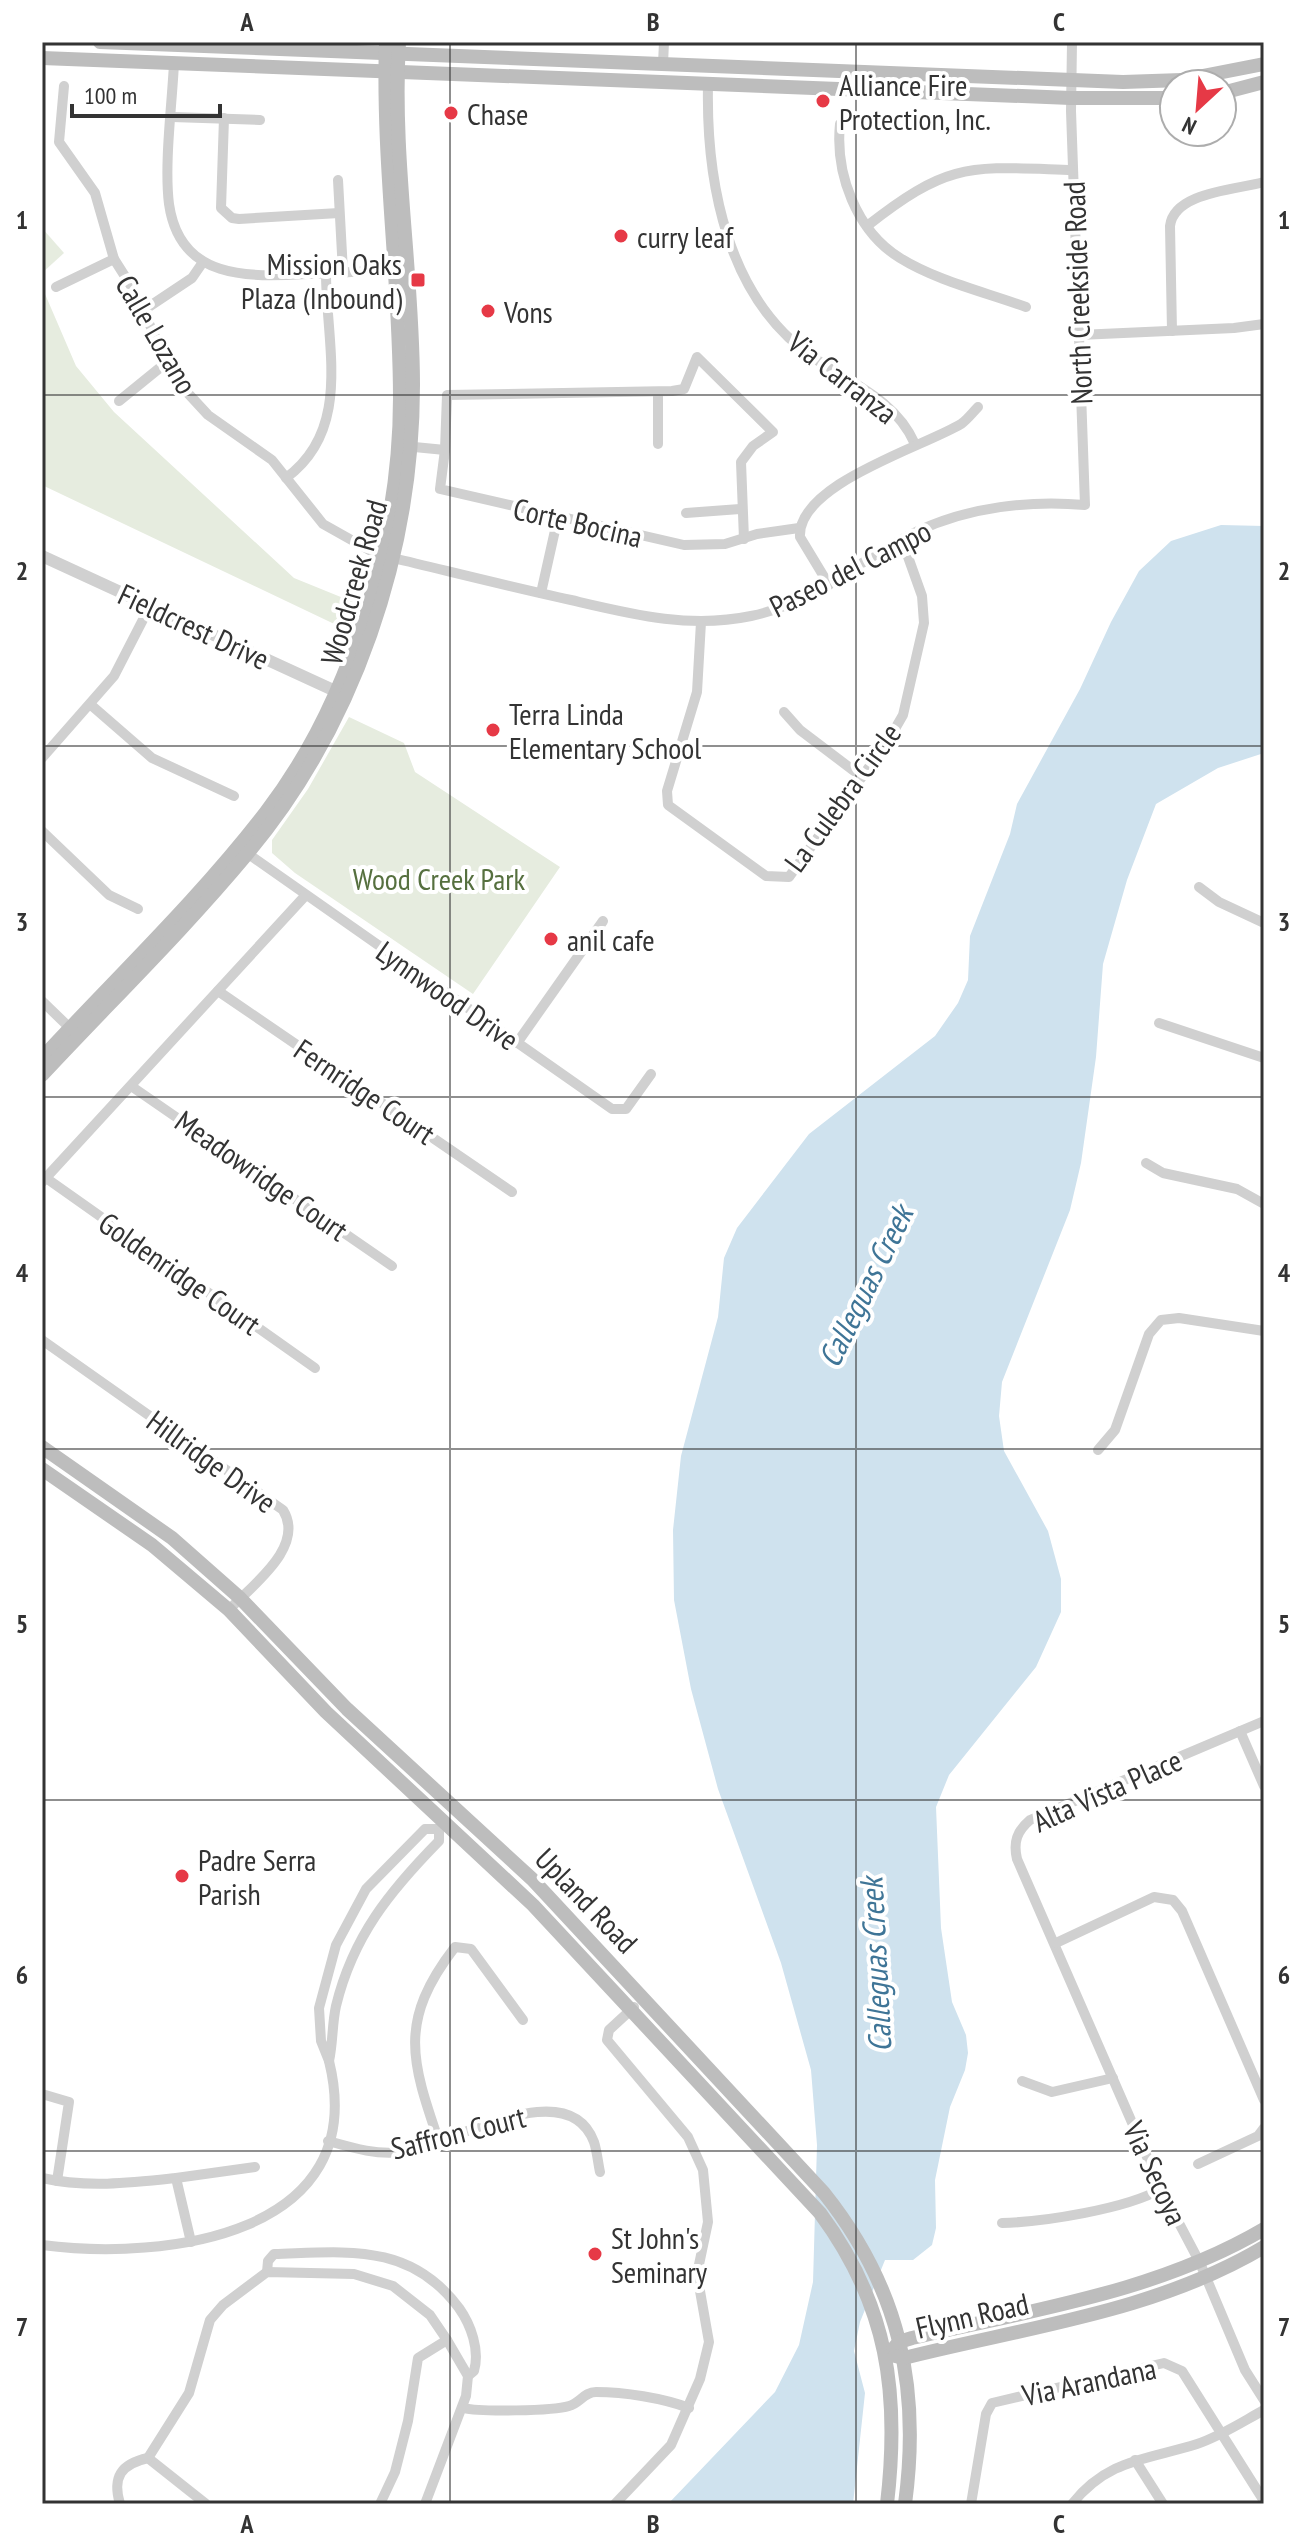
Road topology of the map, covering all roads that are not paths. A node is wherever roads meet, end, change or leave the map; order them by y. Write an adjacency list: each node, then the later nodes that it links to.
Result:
1 (100, 42): 4 (main road)
2 (664, 42): 7 (street)
3 (1072, 42): 10 (street, North Creekside Road)
4 (392, 48): 7 (main road); 9 (main road, Woodcreek Road)
5 (42, 58): 6 (main road)
6 (174, 63): 9 (main road); 17 (street)
7 (663, 64): 10 (main road)
8 (1264, 64): 10 (main road)
9 (391, 72): 12 (main road); 28 (main road, Woodcreek Road)
10 (1071, 81): 15 (street, North Creekside Road)
11 (1264, 82): 14 (main road)
12 (708, 85): 15 (main road); 42 (street, Via Carranza)
13 (64, 86): 26 (street, Calle Lozano)
14 (1238, 89)
15 (1071, 98): 16 (main road); 21 (street, North Creekside Road)
16 (1158, 98)
17 (172, 117): 18 (street); 27 (street)
18 (224, 118): 19 (street); 24 (street)
19 (260, 120)
20 (840, 124): 25 (street)
21 (1073, 170): 25 (street); 36 (street, North Creekside Road)
22 (338, 180): 24 (street)
23 (1264, 182): 35 (street)
24 (339, 213): 29 (street)
25 (867, 226): 32 (street)
26 (114, 259): 31 (street); 33 (street, Calle Lozano)
27 (203, 262): 30 (street); 33 (street)
28 (400, 269): 29 (street); 43 (main road, Woodcreek Road)
29 (343, 272): 30 (street)
30 (326, 273): 45 (street)
31 (56, 287)
32 (1026, 307)
33 (144, 310): 37 (street, Calle Lozano)
34 (1264, 324): 35 (street)
35 (1172, 331): 36 (street)
36 (1079, 335): 46 (street, North Creekside Road)
37 (167, 362): 39 (street); 45 (street, Calle Lozano)
38 (658, 392): 41 (street); 44 (street); 47 (street)
39 (119, 401)
40 (978, 407): 42 (street)
41 (658, 444)
42 (915, 444): 50 (street)
43 (404, 446): 44 (street); 54 (main road, Woodcreek Road)
44 (445, 450): 49 (street, Corte Bocina)
45 (286, 478): 54 (street, Calle Lozano)
46 (1085, 505): 52 (street, Paseo del Campo)
47 (740, 509): 48 (street); 51 (street)
48 (686, 513)
49 (558, 517): 51 (street, Corte Bocina); 56 (street)
50 (799, 528): 51 (street, Corte Bocina); 55 (street)
51 (744, 539)
52 (902, 540): 55 (street, Paseo del Campo); 63 (street, La Culebra Circle)
53 (42, 556): 57 (street, Fieldcrest Drive)
54 (387, 557): 56 (street, Paseo del Campo); 59 (main road, Woodcreek Road)
55 (829, 585): 58 (street, Paseo del Campo)
56 (541, 593): 58 (street, Paseo del Campo)
57 (150, 606): 59 (street, Fieldcrest Drive); 60 (street)
58 (701, 622): 63 (street, La Culebra Circle)
59 (341, 693): 66 (main road, Woodcreek Road)
60 (91, 705): 62 (street); 64 (street)
61 (784, 712): 63 (street)
62 (42, 758)
63 (862, 777)
64 (234, 796)
65 (42, 831): 69 (street)
66 (242, 850): 68 (street, Lynnwood Drive); 75 (main road, Woodcreek Road)
67 (1199, 887): 71 (street)
68 (305, 896): 72 (street); 76 (street, Lynnwood Drive)
69 (138, 909)
70 (603, 921): 76 (street)
71 (1264, 923)
72 (218, 991): 81 (street); 84 (street, Fernridge Court)
73 (42, 1001): 75 (street)
74 (1159, 1023): 78 (street)
75 (74, 1032): 77 (main road, Woodcreek Road); 80 (main road, Woodcreek Road)
76 (517, 1043): 79 (street, Lynnwood Drive)
77 (42, 1058)
78 (1264, 1058)
79 (651, 1074)
80 (42, 1075)
81 (131, 1086): 83 (street); 86 (street, Meadowridge Court)
82 (1146, 1163): 85 (street)
83 (44, 1180): 89 (street, Goldenridge Court)
84 (512, 1192)
85 (1264, 1204)
86 (392, 1266)
87 (1264, 1331): 91 (street)
88 (42, 1340): 93 (street, Hillridge Drive)
89 (315, 1368)
90 (42, 1447): 93 (main road, Upland Road)
91 (1098, 1450)
92 (42, 1469): 94 (main road, Upland Road)
93 (240, 1598): 94 (street, Hillridge Drive); 99 (main road, Upland Road)
94 (229, 1610): 100 (main road, Upland Road)
95 (1264, 1721): 96 (street, Alta Vista Place)
96 (1240, 1731): 97 (street); 98 (street, Alta Vista Place)
97 (1264, 1786)
98 (1056, 1943): 103 (street, Via Secoya); 106 (street)
99 (644, 1999): 100 (street); 126 (main road, Upland Road)
100 (631, 2010): 127 (main road, Upland Road); 132 (street)
101 (523, 2020): 109 (street)
102 (329, 2061): 102 (street); 108 (street)
103 (1113, 2078): 104 (street); 116 (street, Via Secoya)
104 (1022, 2081)
105 (42, 2094): 115 (street)
106 (1264, 2100)
107 (1264, 2128): 110 (street)
108 (328, 2141): 109 (street, Saffron Court); 119 (street)
109 (439, 2142): 112 (street, Saffron Court)
110 (1198, 2164)
111 (255, 2167): 114 (street)
112 (600, 2172)
113 (42, 2178): 115 (street)
114 (176, 2178): 115 (street); 119 (street)
115 (57, 2181)
116 (1161, 2189): 117 (street); 122 (street, Via Secoya)
117 (1002, 2223)
118 (1264, 2229): 122 (main road, Flynn Road)
119 (191, 2242): 120 (street)
120 (42, 2245)
121 (1264, 2247): 124 (main road, Flynn Road)
122 (1200, 2263): 124 (street, Via Secoya); 126 (main road, Flynn Road)
123 (267, 2272): 125 (street); 129 (street); 135 (street)
124 (1206, 2278): 128 (main road, Flynn Road); 130 (street, Via Secoya)
125 (447, 2340): 129 (street); 140 (street)
126 (899, 2342): 127 (main road, Flynn Road); 128 (main road, Upland Road)
127 (887, 2355): 128 (main road, Flynn Road); 143 (main road, Upland Road)
128 (904, 2358): 144 (main road, Upland Road)
129 (468, 2376): 131 (street)
130 (1264, 2400)
131 (464, 2408): 132 (street); 141 (street)
132 (689, 2408): 142 (street)
133 (1264, 2410): 134 (street)
134 (1221, 2434): 136 (street); 137 (street, Via Arandana); 145 (street, Via Arandana)
135 (148, 2458): 138 (street); 139 (street)
136 (1135, 2460): 146 (street); 147 (street)
137 (1264, 2501)
138 (120, 2504)
139 (206, 2504)
140 (380, 2504)
141 (425, 2504)
142 (615, 2504)
143 (887, 2504)
144 (905, 2504)
145 (971, 2504)
146 (1072, 2504)
147 (1163, 2504)

